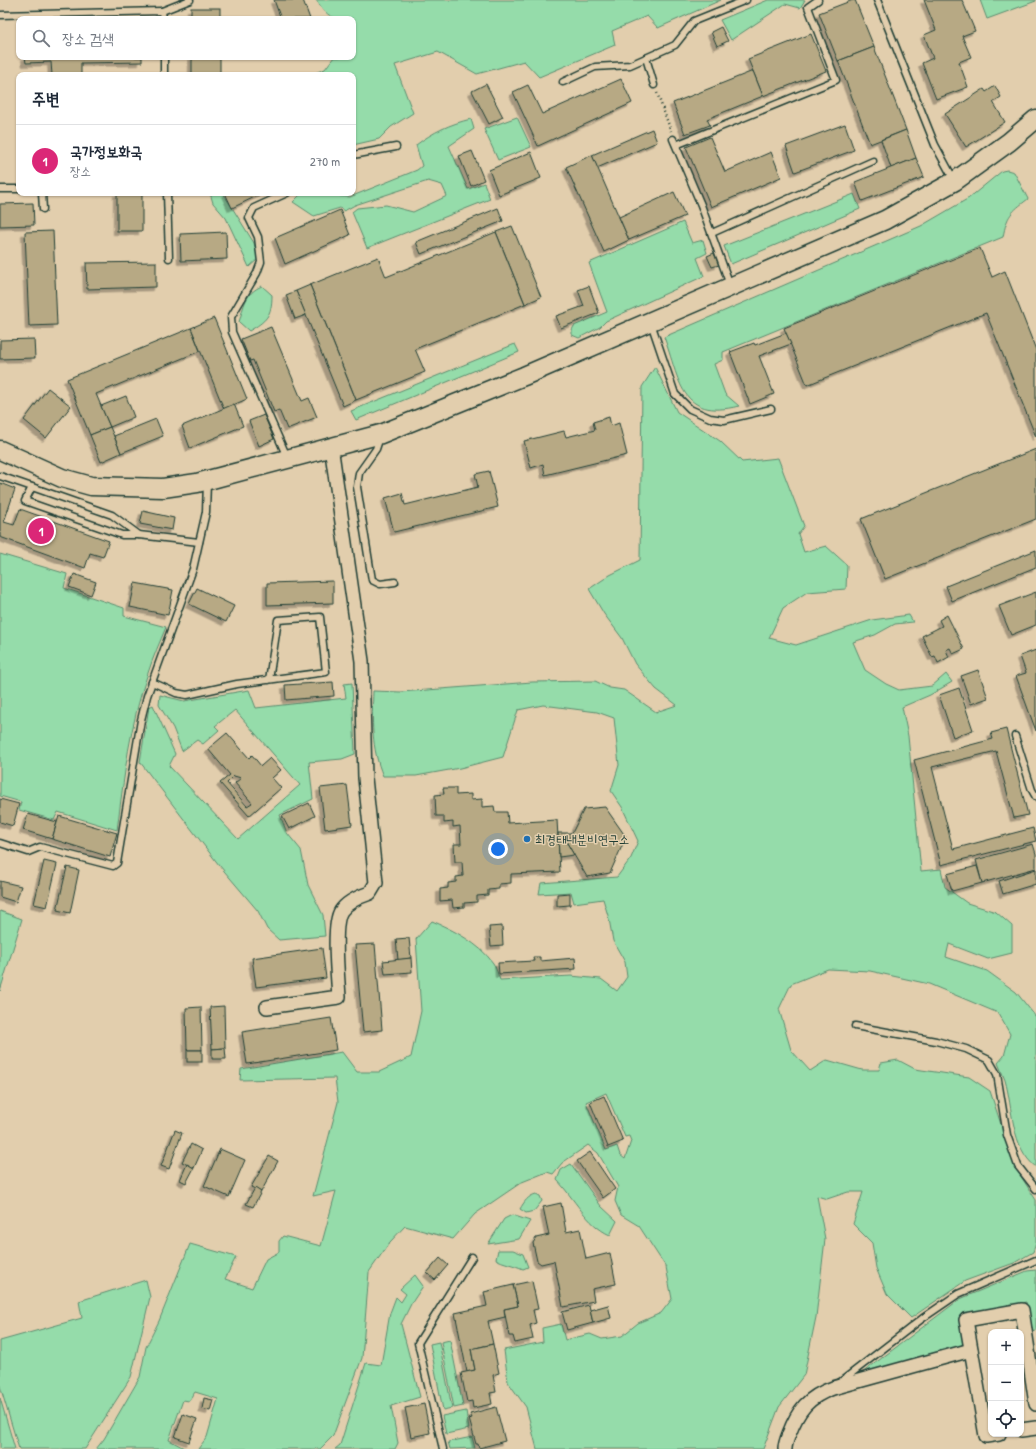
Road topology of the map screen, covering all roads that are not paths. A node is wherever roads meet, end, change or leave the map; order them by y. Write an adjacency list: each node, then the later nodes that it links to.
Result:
1 (190, 0): 5 (lane)
2 (746, 0): 8 (lane)
3 (818, 0): 24 (lane)
4 (877, 0): 17 (lane)
5 (162, 11): 6 (lane); 7 (lane)
6 (0, 16)
7 (163, 16)
8 (646, 58): 11 (lane); 12 (lane)
9 (164, 60): 10 (lane)
10 (164, 72)
11 (562, 82)
12 (654, 84)
13 (1036, 119): 17 (street)
14 (396, 147): 15 (lane)
15 (356, 154)
16 (873, 161): 24 (lane)
17 (955, 181): 26 (street)
18 (16, 188): 19 (lane)
19 (0, 189)
20 (42, 196): 23 (lane)
21 (168, 196): 25 (lane)
22 (280, 196): 32 (lane)
23 (43, 209)
24 (712, 233): 26 (lane)
25 (169, 258)
26 (731, 287): 27 (street)
27 (650, 322): 28 (lane); 29 (street)
28 (771, 408)
29 (381, 434): 30 (street); 38 (lane)
30 (331, 446): 32 (street); 44 (street)
31 (0, 450): 34 (street)
32 (288, 458): 34 (street)
33 (0, 476): 35 (lane)
34 (207, 480): 37 (lane)
35 (32, 487): 36 (lane); 36 (lane)
36 (139, 535): 37 (lane)
37 (199, 542): 40 (lane)
38 (395, 582)
39 (269, 680): 39 (lane); 40 (lane)
40 (152, 682): 43 (lane)
41 (1015, 736): 42 (lane)
42 (1036, 797)
43 (0, 843)
44 (267, 1007)
45 (855, 1026): 46 (lane)
46 (1036, 1189)
47 (472, 1257): 55 (lane)
48 (1036, 1260): 50 (lane)
49 (971, 1350): 50 (street); 51 (street); 54 (street)
50 (833, 1388): 56 (street)
51 (1036, 1404)
52 (1036, 1428): 53 (street)
53 (1024, 1430)
54 (988, 1436)
55 (443, 1449)
56 (785, 1449)

